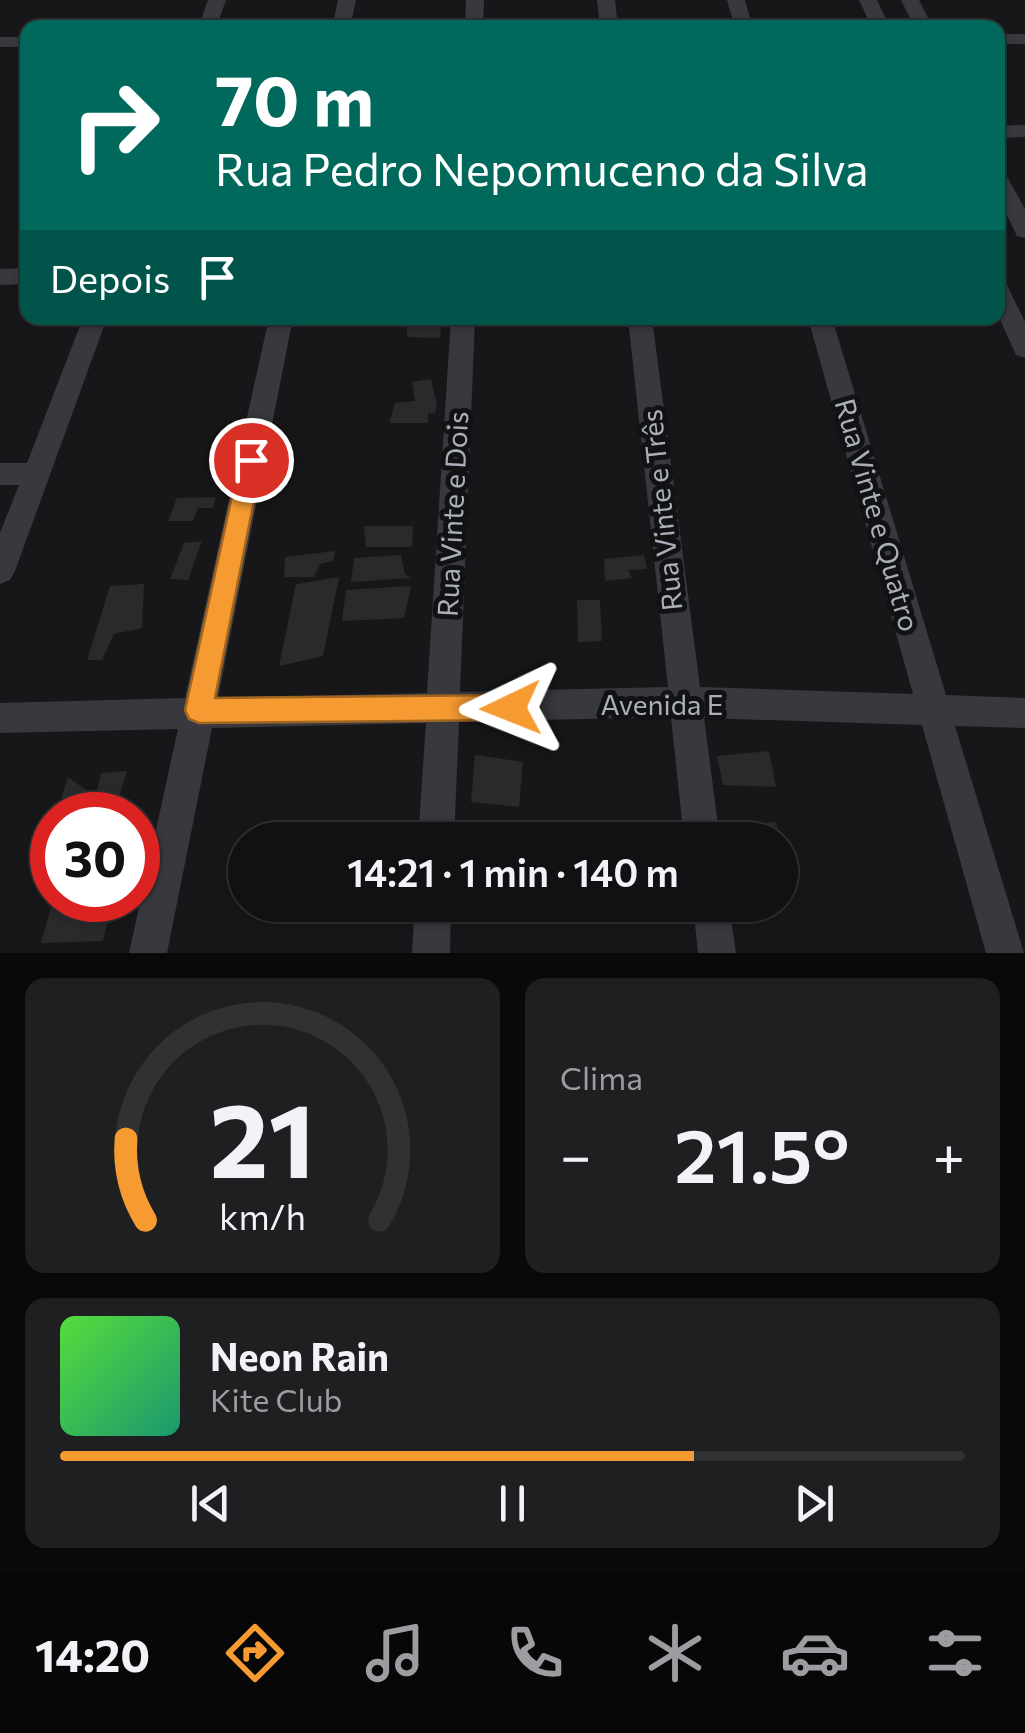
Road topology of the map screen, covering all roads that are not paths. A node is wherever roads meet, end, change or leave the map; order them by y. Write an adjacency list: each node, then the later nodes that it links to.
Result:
1 (1005, 191): 2 (street)
2 (1025, 231)
3 (1005, 305): 9 (street)
4 (92, 325): 11 (street)
5 (280, 325): 14 (street)
6 (463, 325): 15 (street, Rua Vinte e Dois)
7 (641, 325): 13 (street, Rua Vinte e Três)
8 (822, 325): 16 (street, Rua Vinte e Quatro)
9 (1025, 350)
10 (0, 474): 11 (street)
11 (39, 474): 12 (street)
12 (0, 570)
13 (684, 702): 15 (street, Avenida E); 16 (street, Avenida E); 20 (street, Rua Vinte e Três)
14 (199, 710): 15 (street, Avenida E); 18 (street, Avenida E); 23 (street)
15 (442, 710): 19 (street, Rua Vinte e Dois)
16 (934, 712): 17 (street, Avenida E); 26 (street, Rua Vinte e Quatro)
17 (1025, 713)
18 (0, 718)
19 (437, 822)
20 (700, 822)
21 (432, 922): 24 (street)
22 (712, 922): 25 (street)
23 (148, 953)
24 (431, 953)
25 (717, 953)
26 (1005, 953)

